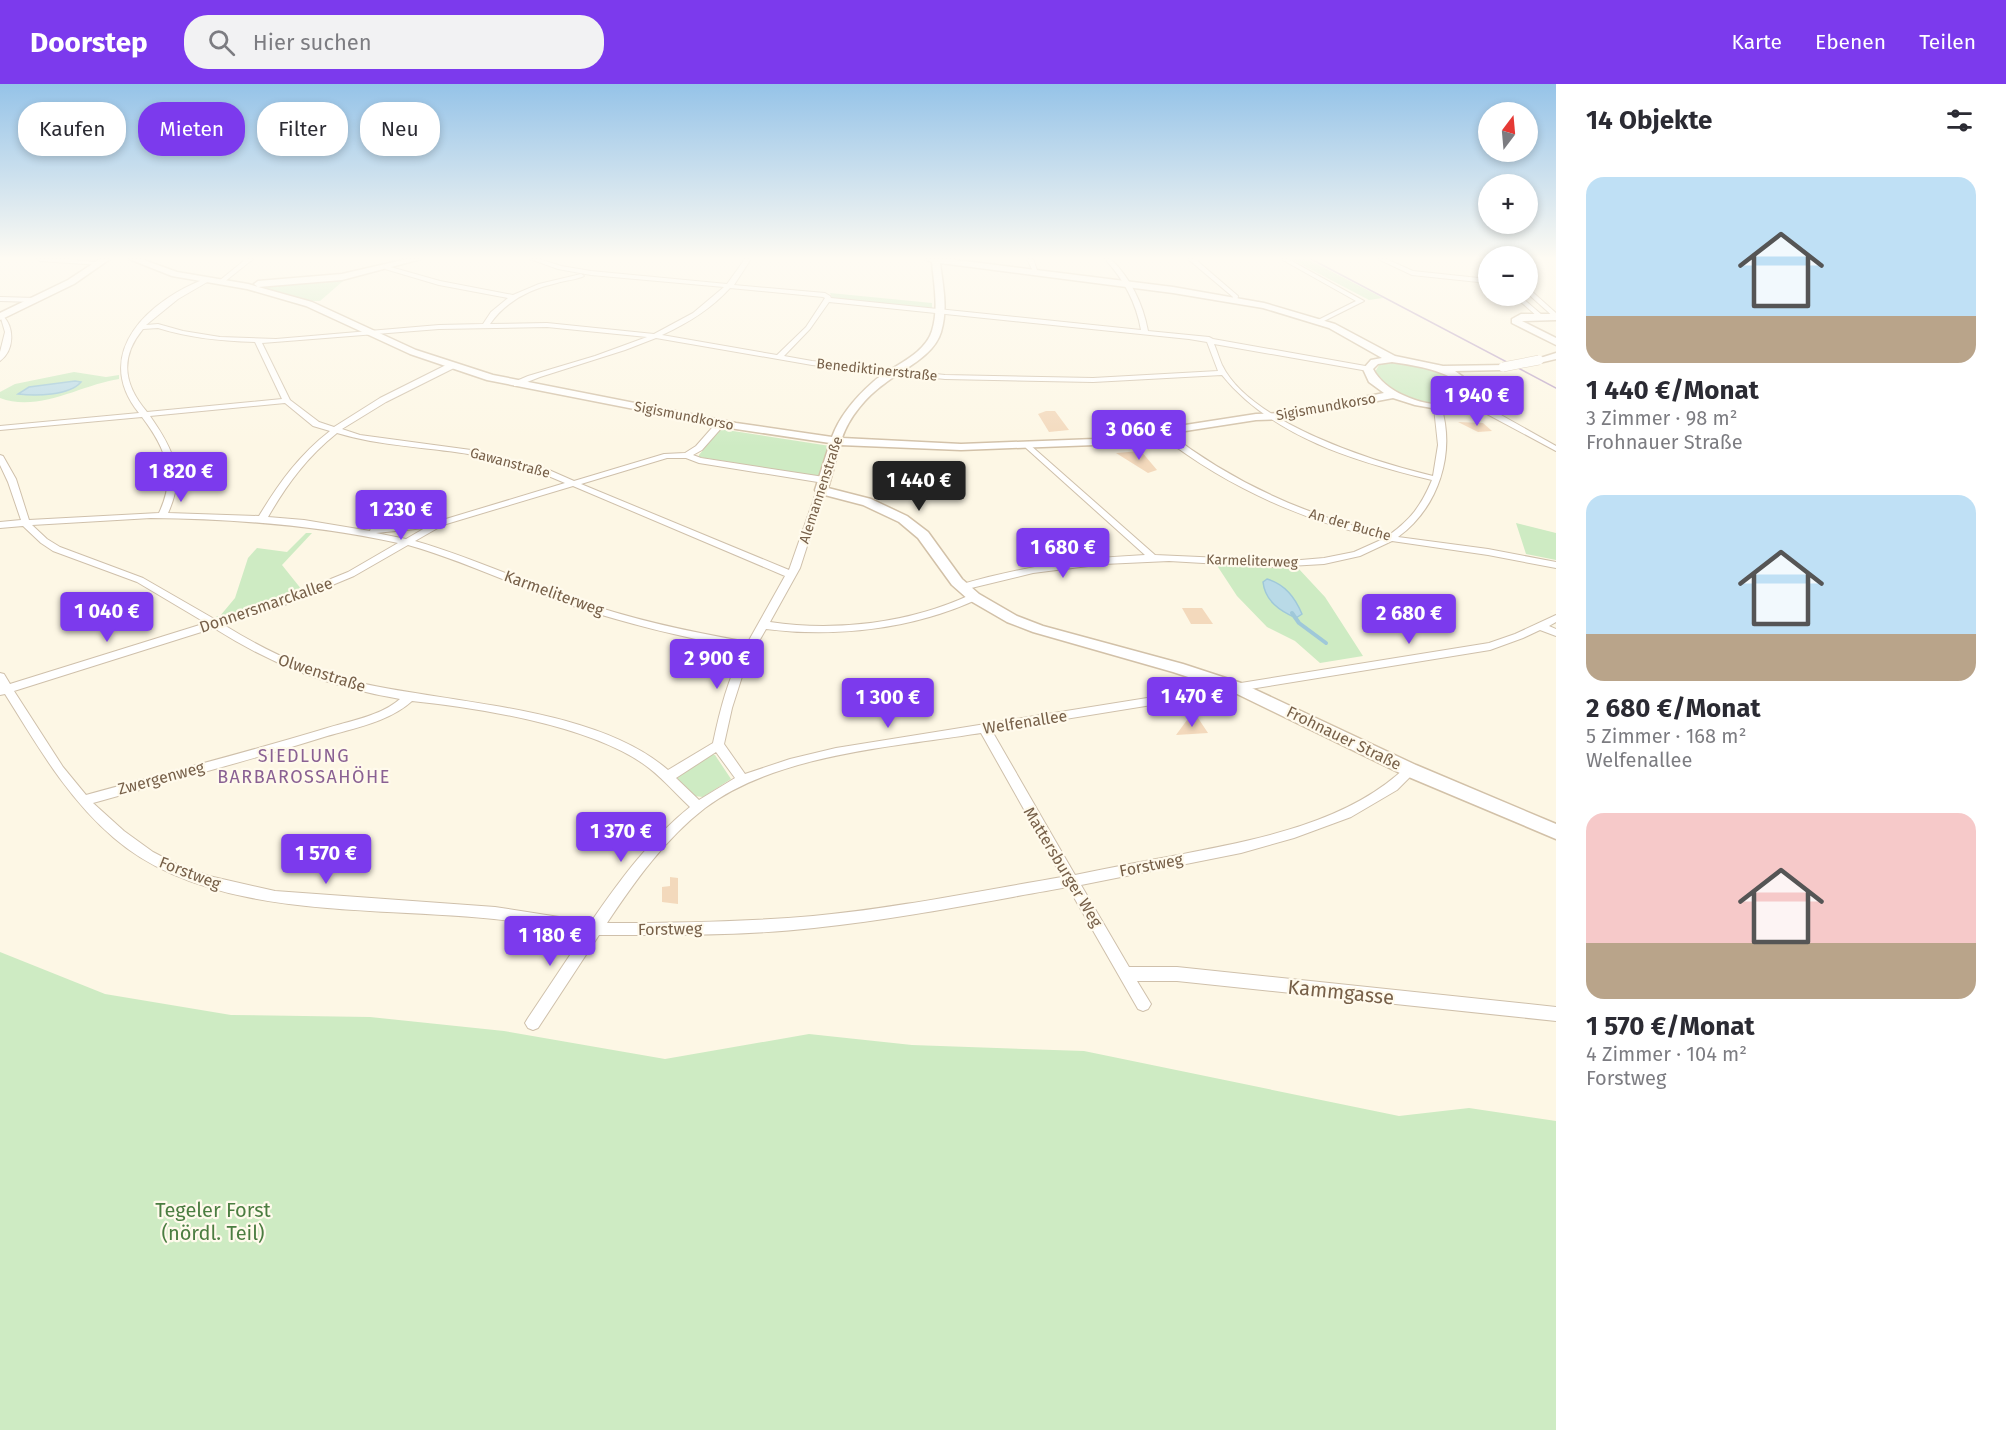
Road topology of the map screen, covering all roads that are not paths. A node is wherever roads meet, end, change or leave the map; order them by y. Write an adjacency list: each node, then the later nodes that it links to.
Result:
1 (3, 322): 22 (street)
2 (147, 322): 13 (street)
3 (349, 322): 14 (street, Sigismundkorso)
4 (488, 322): 12 (street)
5 (680, 322): 16 (street)
6 (812, 322): 21 (street)
7 (940, 322): 28 (street, Alemannenstraße)
8 (1041, 322): 15 (street)
9 (1142, 322): 15 (street)
10 (1322, 322): 23 (street)
11 (1517, 322): 19 (street)
12 (486, 325): 14 (street, Benediktinerstraße); 16 (street, Benediktinerstraße)
13 (141, 327): 18 (street, Benediktinerstraße); 37 (street)
14 (372, 332): 18 (street, Benediktinerstraße); 24 (street, Sigismundkorso)
15 (1145, 332): 17 (street)
16 (654, 336): 21 (street, Benediktinerstraße); 30 (street)
17 (1209, 339): 27 (street); 29 (street)
18 (260, 341): 34 (street, Gawanstraße)
19 (1556, 342)
20 (1556, 357): 26 (street, bridge)
21 (778, 358): 28 (street, Benediktinerstraße)
22 (0, 359)
23 (1392, 359): 25 (street); 27 (street)
24 (451, 366): 30 (street, Sigismundkorso); 41 (street)
25 (1437, 368): 26 (street); 32 (street)
26 (1498, 368): 32 (street)
27 (1368, 369): 31 (street)
28 (893, 372): 29 (street, Benediktinerstraße); 43 (street, Alemannenstraße)
29 (1223, 373): 38 (street)
30 (517, 384): 39 (street, Sigismundkorso)
31 (1381, 386): 33 (street); 38 (street, Sigismundkorso)
32 (1472, 387): 35 (street)
33 (1395, 394): 36 (street); 38 (street, Sigismundkorso)
34 (287, 400): 37 (street); 41 (street, Gawanstraße)
35 (1475, 405): 36 (street); 45 (street)
36 (1438, 408): 48 (street, Karmeliterweg)
37 (143, 413): 40 (street); 51 (street)
38 (1265, 415): 42 (street, Sigismundkorso); 48 (street)
39 (721, 423): 43 (street, Sigismundkorso); 46 (street, Donnersmarckallee)
40 (0, 428)
41 (333, 430): 49 (street, Gawanstraße); 52 (street)
42 (1163, 433): 44 (street, Sigismundkorso); 57 (street, An der Buche)
43 (836, 441): 44 (street, Sigismundkorso); 50 (street, Alemannenstraße)
44 (1029, 446): 59 (street)
45 (1556, 449)
46 (687, 454): 49 (street, Donnersmarckallee); 50 (street)
47 (0, 458): 53 (street, Olwenstraße)
48 (1436, 479): 57 (street, Karmeliterweg)
49 (573, 482): 54 (street, Donnersmarckallee); 61 (street, Gawanstraße)
50 (822, 485): 61 (street, Alemannenstraße); 62 (street, Frohnauer Straße)
51 (162, 516): 52 (street, Karmeliterweg); 53 (street, Karmeliterweg)
52 (262, 519): 56 (street, Karmeliterweg)
53 (26, 522): 55 (street, Karmeliterweg); 64 (street, Olwenstraße)
54 (440, 524): 56 (street, Karmeliterweg); 58 (street, Donnersmarckallee)
55 (0, 525)
56 (360, 531): 58 (street, Karmeliterweg)
57 (1392, 538): 59 (street, Karmeliterweg); 60 (street, An der Buche)
58 (408, 542): 64 (street, Donnersmarckallee); 68 (street, Karmeliterweg)
59 (1153, 558): 62 (street, Karmeliterweg)
60 (1556, 565)
61 (791, 575): 65 (street, Alemannenstraße)
62 (969, 592): 65 (street, Karmeliterweg); 70 (street, Frohnauer Straße)
63 (1556, 618): 66 (street, Welfenallee)
64 (214, 625): 71 (street, Donnersmarckallee); 72 (street, Olwenstraße)
65 (763, 625): 68 (street, Alemannenstraße)
66 (1540, 626): 67 (street); 70 (street, Welfenallee)
67 (1556, 633)
68 (750, 646): 74 (street, Alemannenstraße)
69 (0, 677): 71 (street, Forstweg)
70 (1236, 687): 73 (street, Welfenallee); 75 (street, Frohnauer Straße)
71 (5, 690): 78 (street, Forstweg)
72 (408, 698): 76 (street, Olwenstraße); 78 (street, Zwergenweg)
73 (985, 729): 77 (street, Welfenallee); 81 (street, Mattersburger Weg)
74 (718, 745): 76 (street); 77 (street)
75 (1410, 770): 80 (street, Frohnauer Straße); 81 (street, Forstweg)
76 (667, 777): 79 (street, Olwenstraße)
77 (743, 780): 79 (street, Welfenallee)
78 (83, 801): 82 (street, Forstweg)
79 (698, 807): 82 (street, Welfenallee)
80 (1556, 832)
81 (1071, 881): 82 (street, Forstweg); 83 (street, Mattersburger Weg)
82 (594, 929): 86 (street, Welfenallee)
83 (1127, 974): 84 (street, Mattersburger Weg); 85 (street, Kammgasse)
84 (1143, 1004)
85 (1556, 1014)
86 (533, 1023)

